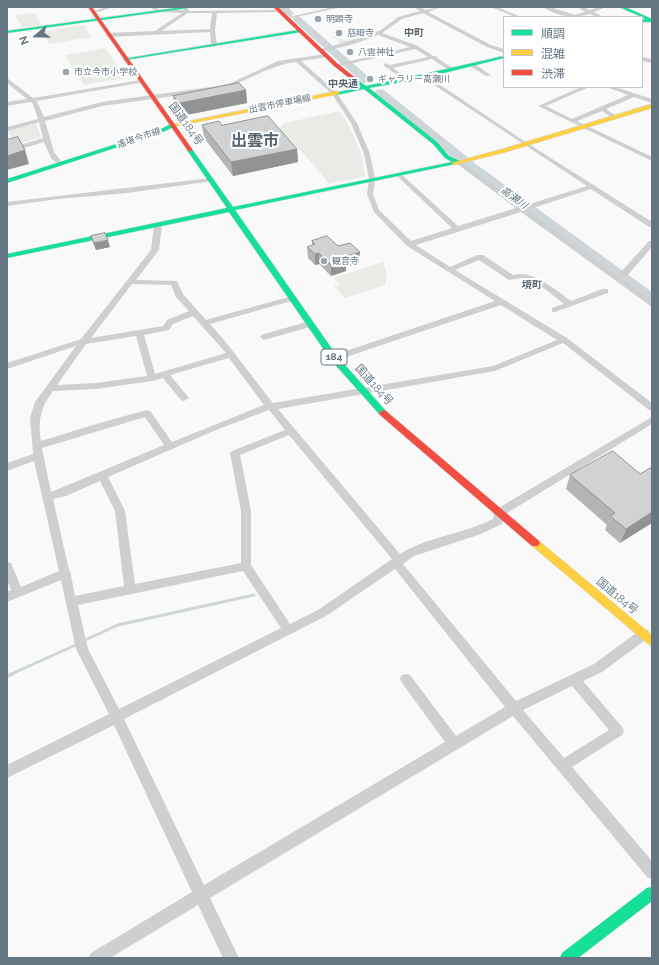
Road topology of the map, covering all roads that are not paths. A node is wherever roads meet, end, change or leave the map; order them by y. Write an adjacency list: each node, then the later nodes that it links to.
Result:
1 (111, 7): 16 (street)
2 (340, 7): 22 (street)
3 (416, 7): 14 (street)
4 (439, 7): 14 (street)
5 (493, 7): 17 (street)
6 (545, 7): 18 (street)
7 (579, 7): 15 (street)
8 (604, 7): 15 (street)
9 (621, 7): 21 (main road)
10 (154, 9): 11 (main road); 16 (main road)
11 (188, 9): 13 (street); 26 (street)
12 (277, 9): 13 (street); 22 (main road)
13 (217, 10): 23 (street)
14 (424, 12): 27 (street); 31 (street)
15 (590, 12): 19 (street); 20 (street)
16 (94, 13): 25 (main road); 28 (main road, 国道184号 / 184)
17 (516, 16)
18 (572, 16)
19 (578, 16)
20 (599, 16)
21 (638, 16)
22 (287, 18): 24 (main road)
23 (212, 30): 26 (street); 29 (street)
24 (299, 30): 29 (main road); 32 (main road)
25 (7, 32)
26 (154, 32): 28 (street)
27 (377, 33): 30 (street); 32 (street)
28 (108, 35): 36 (main road, 国道184号 / 184)
29 (214, 46): 36 (main road)
30 (416, 47): 33 (street); 34 (street)
31 (503, 51)
32 (323, 53): 37 (street); 38 (main road)
33 (376, 57): 38 (street); 40 (street)
34 (434, 57): 40 (street); 41 (street)
35 (503, 58): 39 (main road, 出雲市停車場線)
36 (125, 59): 46 (main road, 国道184号 / 184)
37 (296, 59): 50 (street); 52 (street)
38 (336, 65): 47 (main road)
39 (472, 65): 41 (main road, 出雲市停車場線); 42 (street)
40 (389, 67): 44 (street)
41 (452, 70): 43 (main road, 出雲市停車場線)
42 (488, 75)
43 (424, 76): 44 (main road, 出雲市停車場線); 65 (street)
44 (405, 79): 47 (main road, 出雲市停車場線)
45 (7, 80): 53 (street)
46 (141, 82): 52 (main road, 国道184号 / 184); 53 (street)
47 (364, 87): 50 (main road, 出雲市停車場線); 69 (main road)
48 (584, 88): 60 (street)
49 (612, 88): 51 (street)
50 (334, 93): 61 (main road, 出雲市停車場線); 72 (street)
51 (633, 95): 54 (street); 57 (street)
52 (152, 97): 59 (street); 61 (main road, 国道184号 / 184)
53 (31, 100): 55 (street); 59 (street)
54 (652, 101)
55 (7, 104)
56 (652, 106): 58 (main road)
57 (602, 110): 58 (street); 60 (street)
58 (613, 116): 62 (main road)
59 (42, 119): 63 (street); 64 (street)
60 (572, 121): 62 (street)
61 (173, 125): 68 (main road, 遙堪今市線); 73 (main road, 国道184号 / 184)
62 (582, 126): 65 (main road); 67 (street)
63 (7, 129)
64 (46, 139): 66 (street); 68 (street)
65 (525, 144): 69 (main road); 75 (street)
66 (7, 151)
67 (652, 159)
68 (58, 162): 71 (main road, 遙堪今市線); 74 (main road, 遙堪今市線)
69 (458, 162): 70 (main road); 78 (street)
70 (398, 174): 72 (main road); 81 (street)
71 (7, 176)
72 (372, 179): 77 (main road); 83 (street)
73 (212, 180): 76 (street); 77 (main road, 国道184号 / 184)
74 (7, 181)
75 (592, 187): 78 (street); 79 (street)
76 (7, 204)
77 (232, 209): 80 (main road); 89 (main road, 国道184号 / 184)
78 (521, 210): 81 (street); 86 (street)
79 (652, 224)
80 (158, 225): 84 (main road); 87 (street)
81 (457, 229): 83 (street)
82 (652, 243): 86 (street)
83 (410, 244): 85 (street)
84 (8, 254)
85 (449, 270): 90 (street); 91 (street)
86 (615, 278): 92 (street)
87 (130, 282): 94 (street); 100 (street)
88 (606, 291): 91 (street)
89 (292, 298): 95 (street); 96 (main road, 国道184号 / 184)
90 (501, 302): 99 (street); 102 (street)
91 (569, 304): 93 (street)
92 (652, 305)
93 (555, 310)
94 (195, 312): 95 (street); 97 (street)
95 (206, 323): 101 (street)
96 (310, 324): 98 (street); 102 (main road, 国道184号 / 184)
97 (139, 334): 100 (street); 105 (street)
98 (264, 338)
99 (564, 340): 107 (street); 110 (street)
100 (84, 341): 103 (street); 106 (street)
101 (231, 354): 104 (street); 109 (street)
102 (334, 358): 107 (main road, 国道184号 / 184)
103 (7, 366)
104 (165, 375): 105 (street); 108 (street)
105 (152, 378): 106 (street)
106 (50, 388): 114 (street)
107 (362, 391): 109 (street); 118 (main road, 国道184号 / 184)
108 (184, 398)
109 (271, 407): 112 (street); 113 (street)
110 (652, 408)
111 (652, 420): 118 (street)
112 (291, 431): 119 (street); 121 (street)
113 (170, 446): 114 (street); 116 (street)
114 (37, 451): 115 (street); 117 (street)
115 (7, 467)
116 (102, 475): 117 (street); 123 (street)
117 (48, 497): 122 (street)
118 (499, 513): 119 (street); 128 (main road, 国道184号 / 184)
119 (398, 562): 127 (street); 131 (street)
120 (7, 566): 124 (street)
121 (246, 566): 123 (street); 127 (street)
122 (66, 572): 124 (street); 126 (street)
123 (130, 590): 126 (street)
124 (18, 593): 125 (street)
125 (7, 597)
126 (72, 601): 132 (street)
127 (288, 630): 132 (street)
128 (648, 637): 130 (street)
129 (406, 679): 133 (street)
130 (574, 679): 131 (street); 134 (street)
131 (514, 708): 133 (street); 134 (street)
132 (116, 716): 135 (street); 138 (street)
133 (454, 744): 138 (street)
134 (563, 766): 136 (street)
135 (7, 772)
136 (652, 872)
137 (652, 893): 141 (main road)
138 (200, 895): 139 (street); 140 (street)
139 (96, 958)
140 (231, 958)
141 (567, 958)

